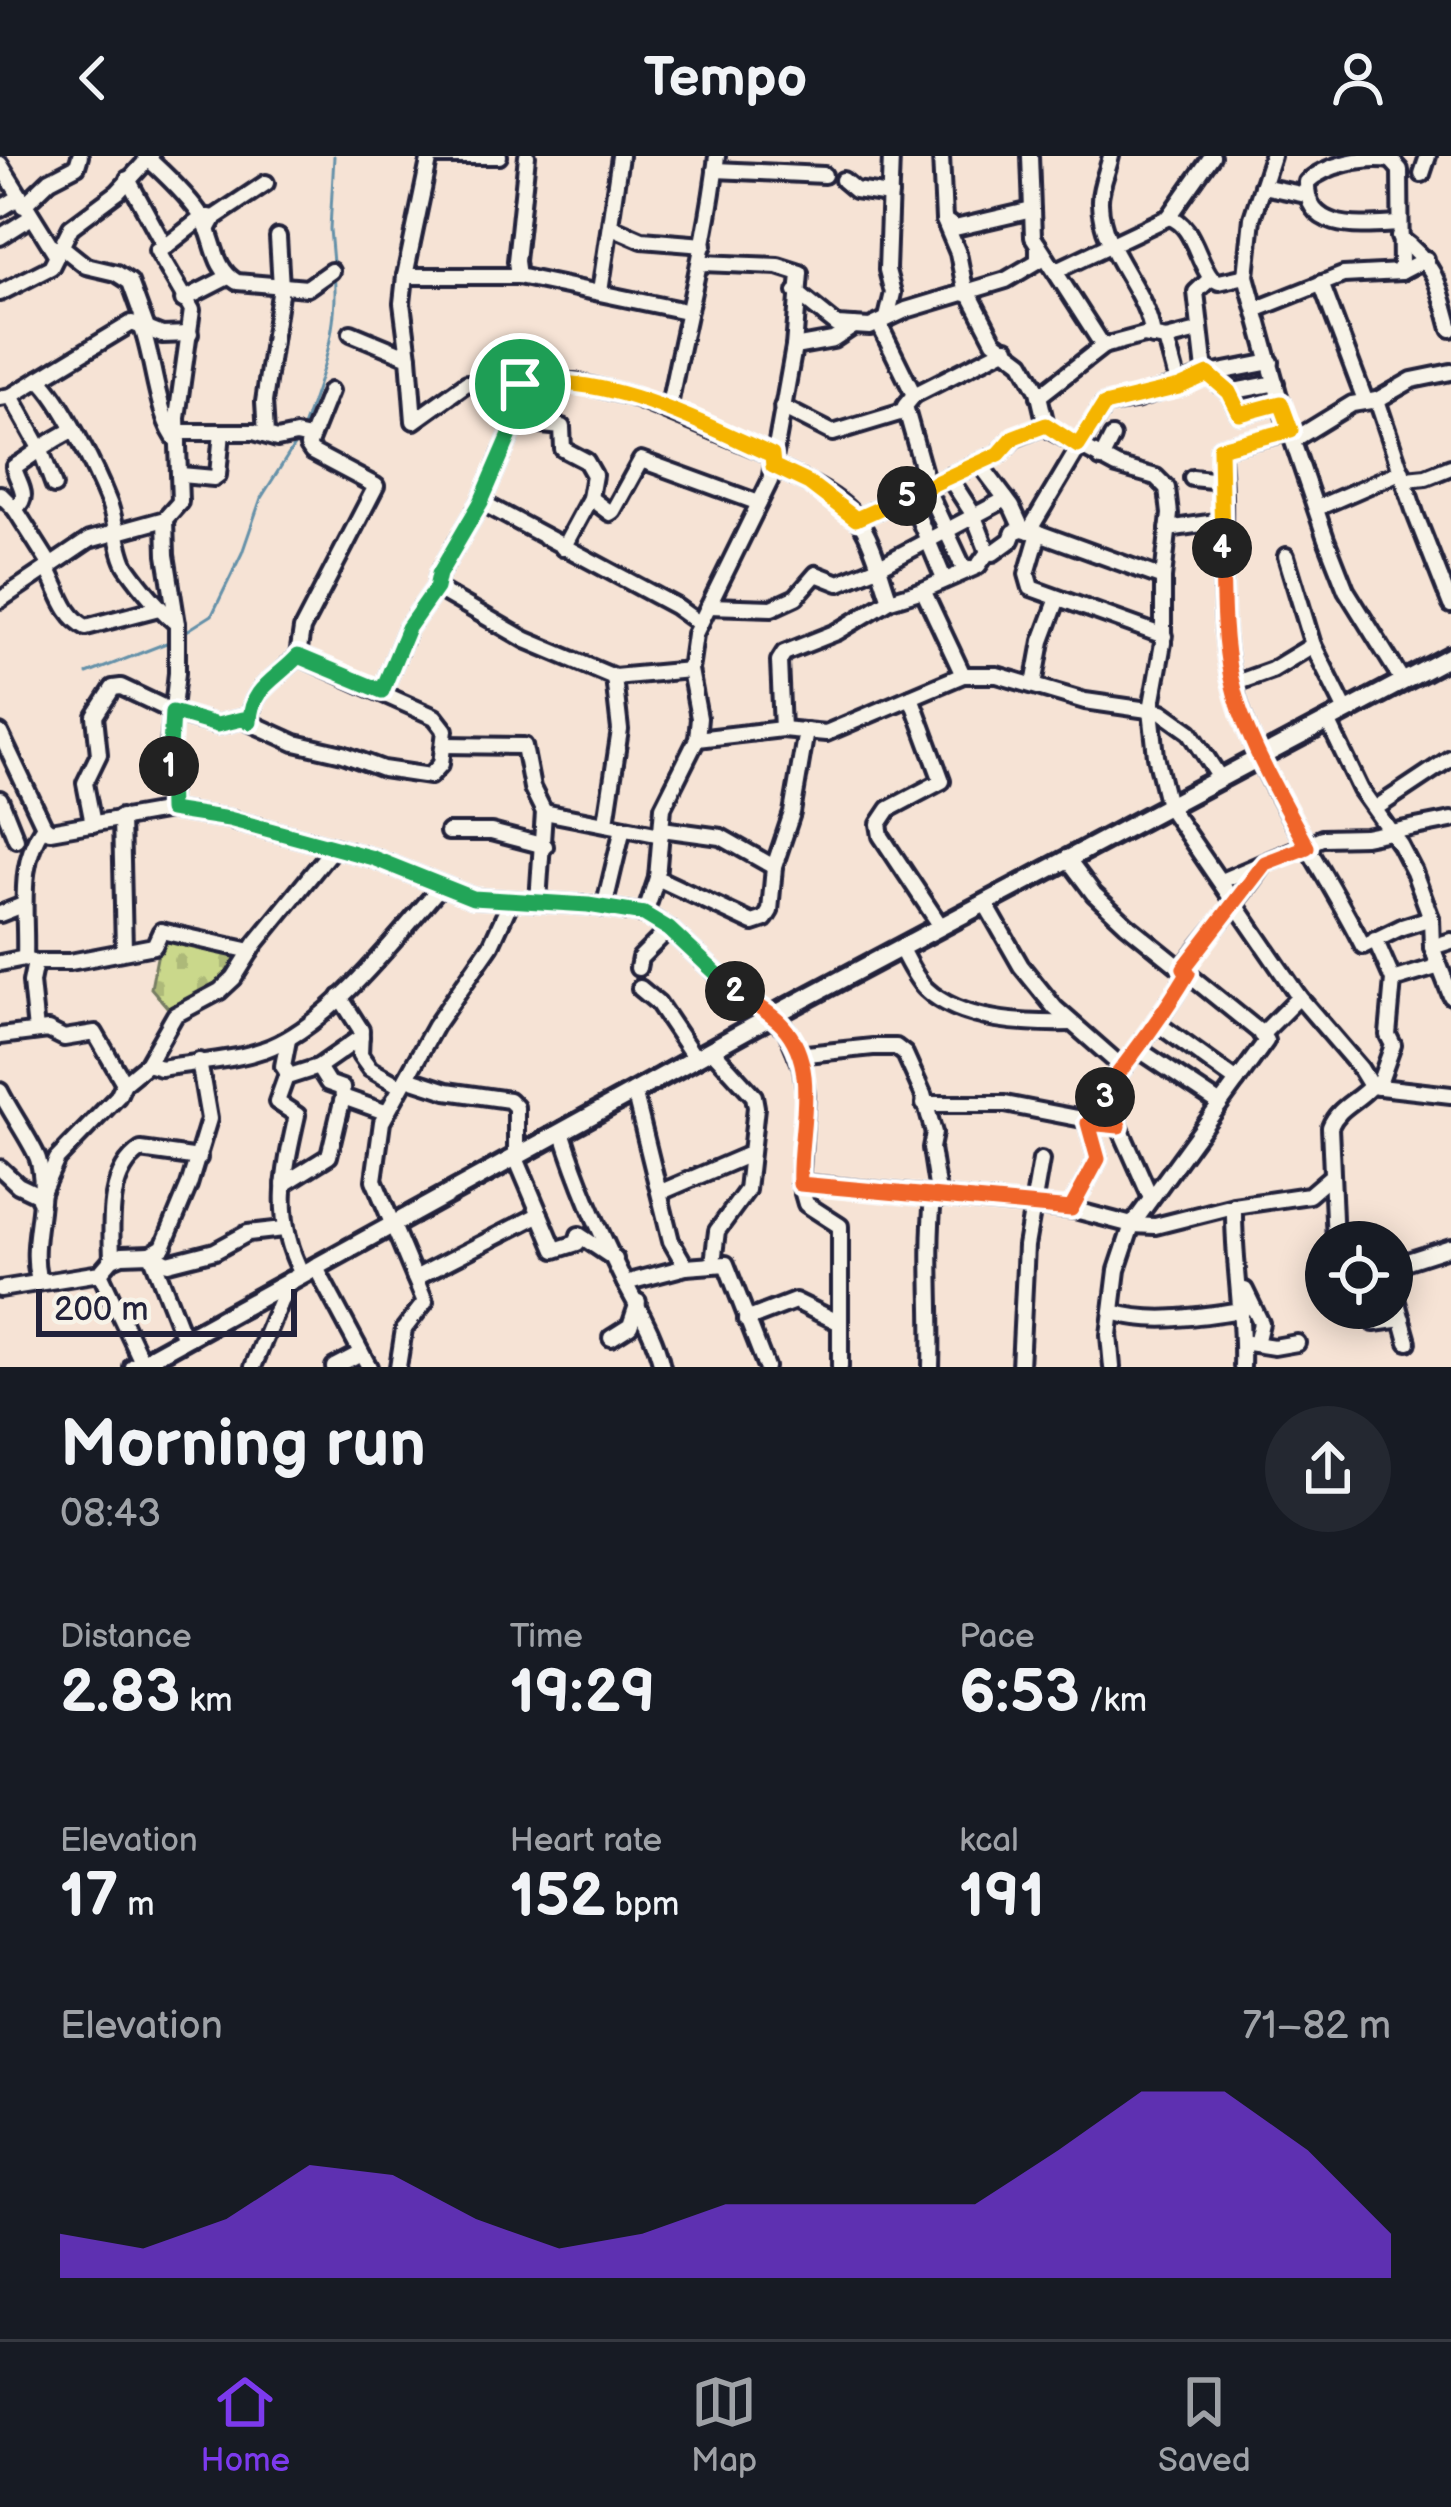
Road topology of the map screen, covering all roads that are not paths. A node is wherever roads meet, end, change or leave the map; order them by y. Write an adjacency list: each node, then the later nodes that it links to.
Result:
1 (80, 156): 25 (street)
2 (432, 156): 3 (street); 48 (street)
3 (499, 156)
4 (527, 156): 45 (street)
5 (620, 156): 31 (street)
6 (890, 156): 23 (street)
7 (941, 156): 29 (street)
8 (1030, 156): 27 (street)
9 (1111, 156): 37 (street)
10 (1212, 156): 28 (street)
11 (1272, 156): 22 (street)
12 (1428, 156): 17 (street)
13 (148, 157): 19 (street); 30 (street)
14 (1392, 158): 24 (street); 32 (street)
15 (2, 160): 25 (street)
16 (716, 163): 18 (street); 35 (street)
17 (1422, 174)
18 (824, 175)
19 (128, 179): 38 (street); 39 (street)
20 (843, 180): 23 (street)
21 (266, 183): 30 (street)
22 (1262, 186): 24 (street); 46 (street)
23 (890, 195): 61 (street)
24 (1306, 195): 32 (street)
25 (24, 207): 26 (street); 33 (street); 39 (street)
26 (0, 209)
27 (1032, 210): 29 (street); 36 (street)
28 (1169, 217): 37 (street); 49 (street)
29 (944, 220): 55 (street)
30 (209, 221): 38 (street); 47 (street)
31 (612, 227): 35 (street); 52 (street)
32 (1399, 230): 40 (street); 44 (street)
33 (0, 237)
34 (278, 237): 51 (street)
35 (704, 245): 41 (street)
36 (1038, 245): 42 (street); 55 (street)
37 (1111, 246): 42 (street); 68 (street)
38 (165, 247): 56 (street)
39 (58, 250): 54 (street); 62 (street)
40 (1426, 259): 44 (street); 64 (street)
41 (702, 263): 53 (street); 59 (street)
42 (1058, 270): 69 (street)
43 (331, 271): 51 (street)
44 (1401, 272): 50 (street)
45 (518, 276): 48 (street); 52 (street)
46 (1246, 276): 49 (street); 58 (street)
47 (228, 277): 51 (street); 56 (street)
48 (405, 277): 72 (street)
49 (1211, 278): 65 (street)
50 (1321, 284): 58 (street); 85 (street)
51 (280, 287): 93 (street)
52 (600, 292): 59 (street)
53 (796, 292): 57 (street); 60 (street)
54 (0, 293)
55 (968, 294): 61 (street); 71 (street)
56 (183, 300): 67 (street)
57 (823, 309): 60 (street); 63 (street)
58 (1257, 309): 73 (street)
59 (686, 311): 88 (street)
60 (796, 320): 70 (street)
61 (883, 321): 63 (street); 82 (street)
62 (144, 325): 67 (street); 76 (street); 96 (street)
63 (854, 326): 70 (street)
64 (1451, 329)
65 (1198, 331): 68 (street); 75 (street)
66 (351, 333): 72 (street)
67 (190, 334): 96 (street)
68 (1159, 338): 69 (street); 79 (street)
69 (1102, 346): 83 (street)
70 (794, 347): 87 (street)
71 (1007, 348): 82 (street); 83 (street)
72 (409, 357): 78 (street)
73 (1270, 362): 75 (street); 77 (street)
74 (1451, 372): 85 (street)
75 (1208, 374): 79 (street); 81 (street)
76 (39, 379): 84 (street); 92 (street)
77 (1276, 382): 81 (street); 86 (street)
78 (520, 384): 88 (street); 90 (street)
79 (1179, 387): 99 (street)
80 (330, 391): 98 (street)
81 (1229, 392): 86 (street)
82 (914, 395): 89 (street)
83 (1039, 396): 91 (street)
84 (5, 397): 100 (street)
85 (1371, 400): 95 (street); 106 (street)
86 (1281, 403): 95 (street)
87 (782, 407): 89 (street); 102 (street)
88 (668, 411): 102 (street)
89 (906, 411): 113 (street)
90 (512, 422): 116 (street); 118 (street)
91 (1046, 425): 99 (street); 104 (street)
92 (73, 430): 100 (street); 127 (street)
93 (261, 430): 94 (street); 98 (street)
94 (222, 432): 96 (street); 107 (street)
95 (1293, 435): 111 (street); 120 (street)
96 (179, 437): 107 (street)
97 (1112, 437): 101 (street)
98 (310, 438): 151 (street)
99 (1078, 446): 101 (street); 129 (street)
100 (40, 448): 112 (street); 121 (street)
101 (1101, 459): 109 (street)
102 (773, 461): 119 (street); 124 (street)
103 (1163, 461): 109 (street)
104 (980, 464): 108 (street); 117 (street)
105 (1451, 467): 106 (street)
106 (1404, 474): 120 (street); 144 (street)
107 (181, 475): 123 (street)
108 (950, 477): 113 (street); 122 (street)
109 (1156, 477): 126 (street)
110 (1192, 478): 111 (street)
111 (1221, 482): 125 (street)
112 (54, 486)
113 (928, 487): 115 (street); 128 (street)
114 (0, 494): 121 (street)
115 (909, 495): 124 (street); 130 (street)
116 (590, 498): 119 (street); 131 (street)
117 (1006, 499): 122 (street); 129 (street)
118 (481, 502): 131 (street); 139 (street)
119 (759, 503): 145 (street)
120 (1317, 508): 156 (street)
121 (14, 509): 134 (street)
122 (974, 514): 128 (street); 132 (street)
123 (165, 519): 127 (street); 147 (street)
124 (856, 519): 135 (street)
125 (1222, 521): 126 (street); 157 (street)
126 (1168, 529): 137 (street)
127 (116, 530): 134 (street); 146 (street)
128 (945, 530): 130 (street); 136 (street)
129 (1030, 531): 132 (street); 137 (street); 143 (street)
130 (927, 540): 135 (street); 138 (street)
131 (563, 548): 148 (street)
132 (988, 552): 136 (street)
133 (1286, 556): 150 (street)
134 (49, 567): 141 (street); 146 (street)
135 (878, 567): 142 (street); 145 (street)
136 (965, 571): 138 (street)
137 (1163, 578): 149 (street)
138 (944, 579): 140 (street)
139 (436, 588): 155 (street); 159 (street)
140 (923, 590): 142 (street); 154 (street)
141 (0, 600)
142 (890, 600): 166 (street)
143 (1057, 601): 149 (street); 158 (street)
144 (1451, 605)
145 (709, 606): 148 (street)
146 (159, 608): 147 (street)
147 (177, 624): 163 (street)
148 (700, 624): 153 (street)
149 (1164, 636): 161 (street)
150 (1313, 646): 157 (street); 162 (street)
151 (298, 656): 159 (street); 165 (street)
152 (1451, 656): 156 (main road)
153 (690, 670): 155 (street); 168 (street)
154 (963, 675): 158 (street); 160 (street)
155 (614, 677): 181 (street)
156 (1402, 680): 162 (main road)
157 (1233, 684): 171 (street)
158 (1034, 685): 161 (street)
159 (382, 691): 170 (street)
160 (911, 697): 167 (street); 208 (street)
161 (1150, 710): 173 (street); 175 (street)
162 (1346, 711): 164 (main road)
163 (172, 712): 165 (street); 177 (street); 182 (street)
164 (1328, 721): 171 (main road); 176 (street)
165 (250, 722): 170 (street)
166 (782, 729): 167 (street); 168 (street)
167 (806, 731): 195 (street)
168 (698, 739): 186 (street)
169 (2, 742): 184 (street)
170 (444, 745): 178 (street)
171 (1260, 757): 173 (main road); 190 (street)
172 (1451, 758): 176 (street)
173 (1220, 778): 175 (main road)
174 (1, 802): 188 (street)
175 (1168, 806): 193 (main road); 197 (street)
176 (1376, 808): 187 (street)
177 (170, 810): 179 (street); 192 (street)
178 (544, 812): 181 (street); 189 (street)
179 (121, 817): 182 (street); 214 (street)
180 (1451, 820): 187 (street)
181 (606, 822): 183 (street)
182 (93, 824): 184 (street)
183 (622, 828): 186 (street); 204 (street)
184 (41, 829): 188 (street); 202 (street)
185 (448, 832): 189 (street)
186 (661, 832): 195 (street); 196 (street)
187 (1388, 832): 190 (street); 207 (street)
188 (16, 839): 191 (street)
189 (545, 846): 200 (street)
190 (1307, 847): 194 (street); 210 (street)
191 (1, 848)
192 (334, 848): 198 (street); 215 (street)
193 (1067, 858): 201 (main road); 219 (street)
194 (1265, 863): 197 (street); 203 (street)
195 (774, 867): 196 (street)
196 (657, 878): 206 (street)
197 (1221, 881): 203 (street)
198 (441, 886): 199 (street); 223 (street)
199 (511, 901): 200 (street); 242 (street)
200 (538, 902): 204 (street)
201 (985, 903): 208 (main road); 226 (street)
202 (23, 905): 205 (street); 216 (street)
203 (1235, 905): 219 (street); 224 (street)
204 (604, 908): 206 (street)
205 (0, 914)
206 (644, 914): 209 (street)
207 (1431, 918): 210 (street); 212 (street)
208 (940, 926): 213 (main road)
209 (669, 929): 218 (street); 225 (street)
210 (1375, 940): 220 (street)
211 (1451, 941): 212 (street)
212 (1432, 947): 220 (street); 222 (street)
213 (901, 949): 225 (main road); 226 (street)
214 (124, 950): 215 (street); 216 (street)
215 (251, 951): 237 (street)
216 (30, 960): 217 (street); 228 (street)
217 (0, 963)
218 (638, 968)
219 (1186, 970): 227 (street); 229 (street)
220 (1393, 980): 244 (street)
221 (640, 988): 234 (street)
222 (1451, 996)
223 (340, 997): 231 (street); 232 (street)
224 (1299, 998): 229 (street); 244 (street)
225 (772, 1016): 234 (main road); 235 (street)
226 (1054, 1016): 238 (street)
227 (1158, 1024): 233 (street); 241 (street)
228 (36, 1031): 230 (street); 243 (street)
229 (1261, 1035): 241 (street)
230 (0, 1036)
231 (361, 1037): 239 (street); 242 (street)
232 (288, 1040): 236 (street); 240 (street)
233 (1138, 1048): 238 (street); 249 (street)
234 (703, 1054): 246 (main road); 255 (street)
235 (797, 1055): 250 (street); 262 (street)
236 (200, 1061): 237 (street); 256 (street)
237 (147, 1064): 243 (street)
238 (1120, 1066): 253 (street)
239 (319, 1067): 240 (street); 248 (street)
240 (287, 1074): 261 (street)
241 (1237, 1081): 249 (street)
242 (404, 1082): 251 (street); 257 (street)
243 (124, 1083): 265 (street)
244 (1375, 1086): 247 (street); 260 (street)
245 (0, 1091): 265 (street)
246 (634, 1091): 254 (main road); 263 (street)
247 (1451, 1095)
248 (343, 1096): 251 (street); 261 (street)
249 (1219, 1103): 264 (street)
250 (924, 1104): 252 (street); 266 (street)
251 (385, 1112): 272 (street)
252 (1088, 1123): 253 (street); 269 (street)
253 (1119, 1126): 264 (street)
254 (563, 1134): 257 (main road); 278 (street)
255 (750, 1154): 263 (street); 280 (street)
256 (199, 1158): 276 (street); 277 (street)
257 (516, 1158): 270 (street); 272 (main road)
258 (1041, 1160): 268 (street)
259 (0, 1168): 265 (street)
260 (1330, 1177): 267 (street); 271 (street)
261 (284, 1184): 274 (street)
262 (800, 1184): 266 (street); 293 (street)
263 (661, 1192): 281 (street)
264 (1150, 1196): 273 (street)
265 (39, 1197): 286 (street)
266 (936, 1198): 268 (street); 310 (street)
267 (1234, 1206): 273 (street); 284 (street)
268 (1032, 1207): 269 (street); 311 (street)
269 (1071, 1209): 273 (street)
270 (540, 1214): 278 (street); 285 (street)
271 (1333, 1221)
272 (390, 1224): 283 (main road); 285 (street)
273 (1132, 1225): 291 (street)
274 (284, 1229): 276 (street); 283 (street)
275 (1451, 1247): 279 (street)
276 (151, 1255): 277 (street); 296 (street)
277 (112, 1258): 282 (street)
278 (616, 1259): 287 (street)
279 (1413, 1261)
280 (713, 1263): 281 (street); 292 (street)
281 (686, 1267): 287 (street)
282 (100, 1273): 286 (street); 302 (street)
283 (302, 1273): 296 (main road); 300 (street); 301 (street)
284 (1238, 1275): 290 (street); 299 (street)
285 (415, 1278): 306 (street)
286 (44, 1280): 288 (street)
287 (625, 1283): 289 (street)
288 (0, 1289)
289 (638, 1302): 295 (street); 307 (street)
290 (1243, 1310): 291 (street); 299 (street)
291 (1112, 1312): 312 (street)
292 (746, 1320): 293 (street); 308 (street)
293 (838, 1322): 309 (street)
294 (1405, 1329): 297 (street)
295 (611, 1338)
296 (184, 1339): 302 (main road)
297 (1408, 1342)
298 (1297, 1343): 299 (street)
299 (1249, 1344): 313 (street)
300 (258, 1349): 303 (street); 304 (street)
301 (365, 1360): 305 (street)
302 (139, 1365)
303 (236, 1367)
304 (253, 1367)
305 (334, 1367)
306 (398, 1367)
307 (662, 1367)
308 (766, 1367)
309 (840, 1367)
310 (931, 1367)
311 (1020, 1367)
312 (1112, 1367)
313 (1242, 1367)

